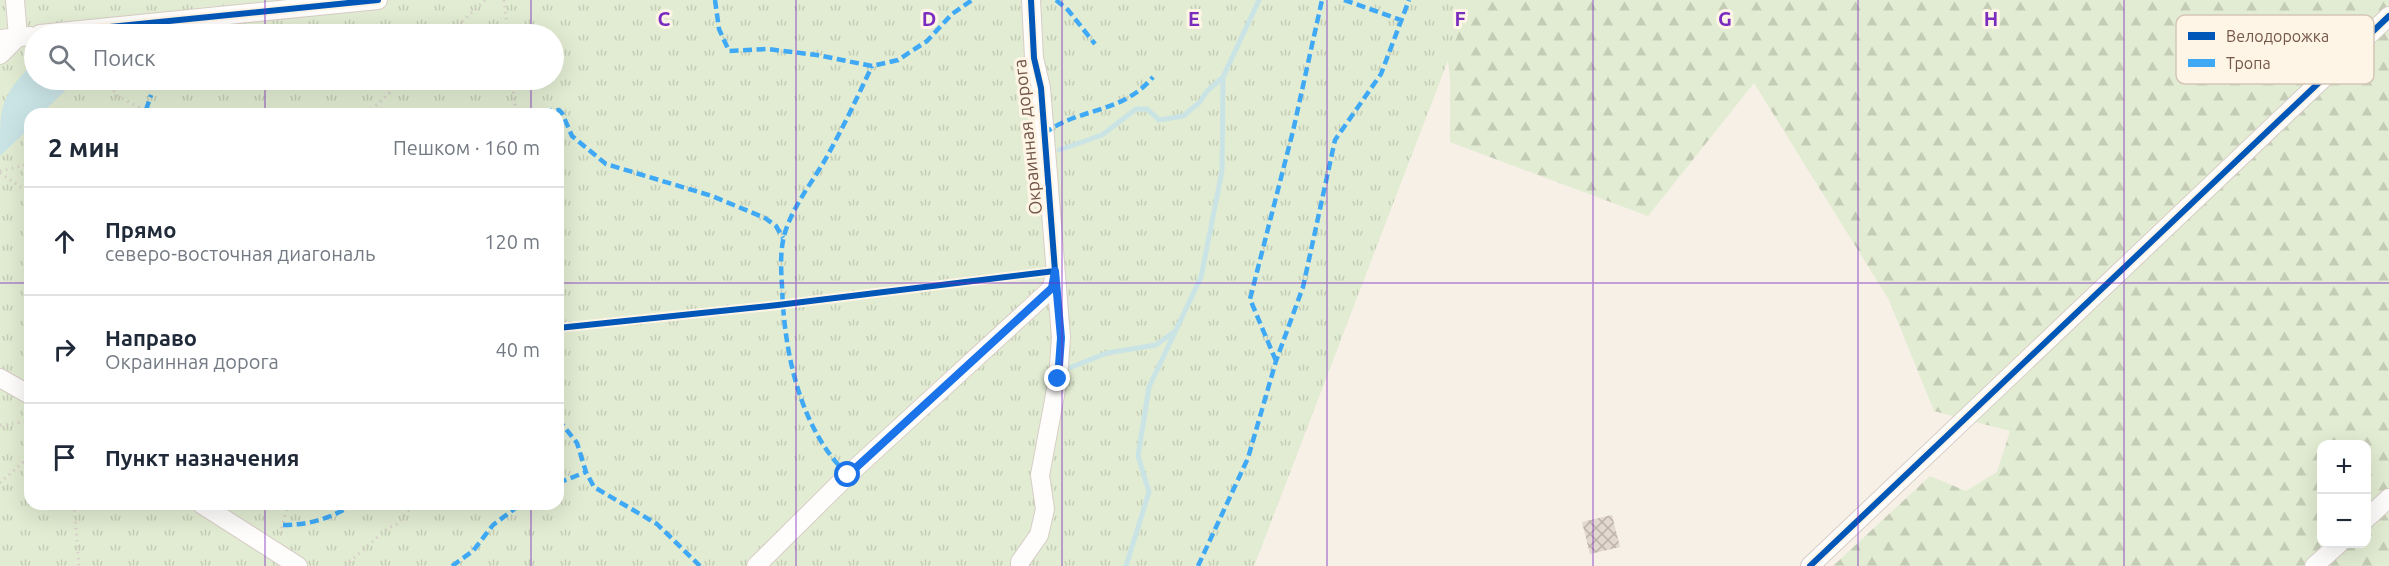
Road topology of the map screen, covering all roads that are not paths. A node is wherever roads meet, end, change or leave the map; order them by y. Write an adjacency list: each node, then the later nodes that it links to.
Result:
1 (15, 0): 6 (street)
2 (378, 0): 5 (street)
3 (1031, 0): 13 (street, Окраинная дорога)
4 (2389, 16): 7 (street)
5 (139, 24)
6 (24, 29)
7 (2374, 30)
8 (24, 36): 10 (street)
9 (24, 37): 11 (street)
10 (0, 39)
11 (0, 55)
12 (2317, 84): 23 (street)
13 (1055, 271): 21 (street); 22 (street, Окраинная дорога)
14 (0, 378): 15 (street)
15 (24, 392)
16 (2389, 498): 18 (street)
17 (210, 510): 20 (street)
18 (2371, 515)
19 (2334, 548): 24 (street)
20 (298, 566)
21 (756, 566)
22 (1020, 566)
23 (1810, 566)
24 (2314, 566)

